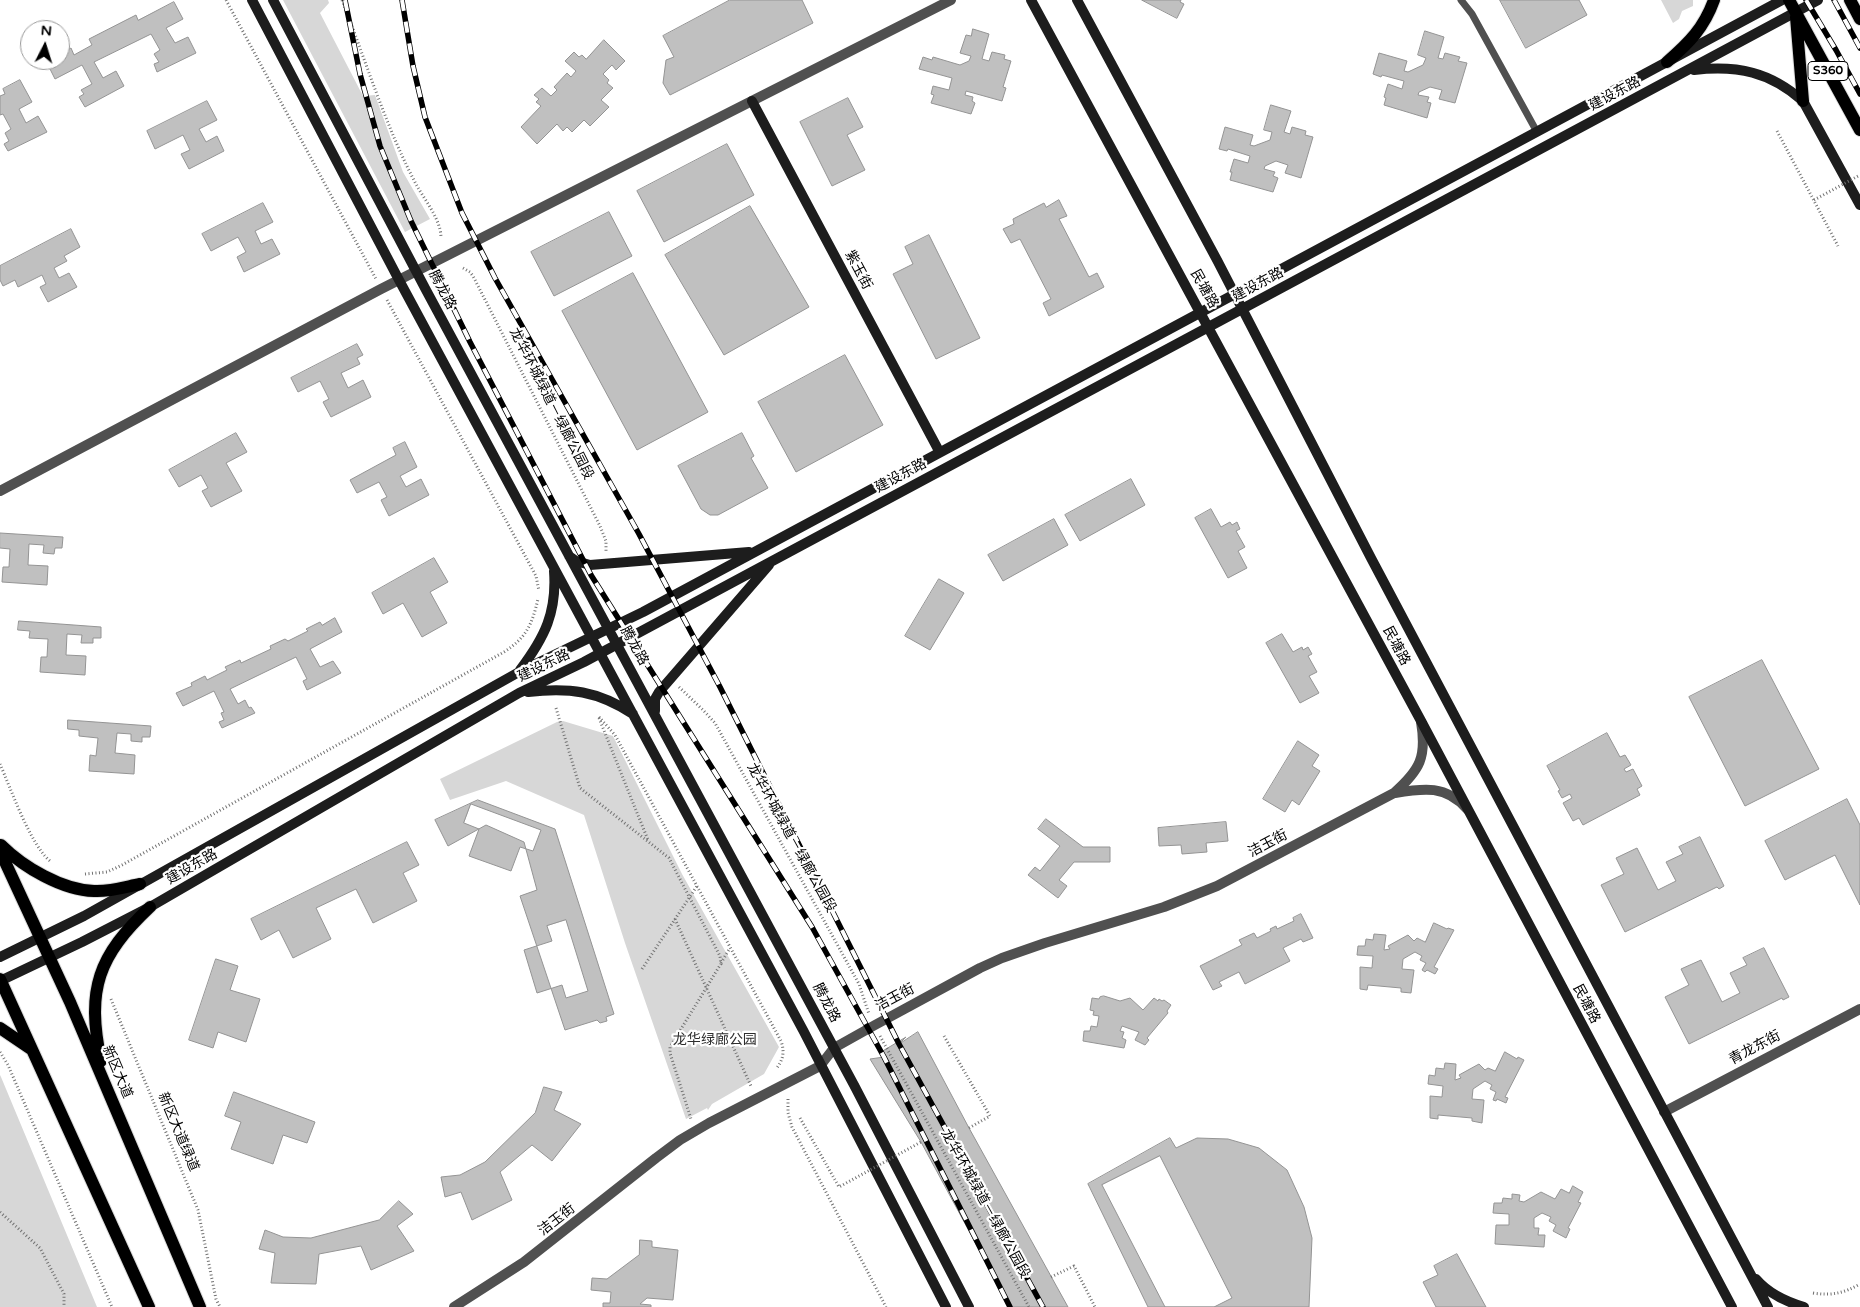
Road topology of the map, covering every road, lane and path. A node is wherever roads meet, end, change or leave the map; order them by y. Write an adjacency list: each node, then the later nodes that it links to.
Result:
1 (226, 0): 30 (path)
2 (252, 0): 31 (main road)
3 (273, 0): 29 (main road, 腾龙路)
4 (342, 0): 26 (path)
5 (951, 0): 18 (street)
6 (1031, 0): 35 (main road, 民塘路)
7 (1077, 0): 32 (main road, 民塘路)
8 (1461, 0): 22 (lane)
9 (1714, 0): 16 (main road)
10 (1782, 0): 16 (main road, 建设东路)
11 (1789, 0): 14 (main road, S360)
12 (1818, 0): 14 (main road, 建设东路)
13 (1850, 0): 15 (main road)
14 (1796, 12): 17 (main road, 建设东路); 19 (main road); 20 (main road, S360)
15 (1860, 19)
16 (1667, 62): 22 (main road, 建设东路)
17 (1688, 71): 19 (main road); 34 (main road, 建设东路)
18 (752, 101): 29 (street); 37 (main road, 紫玉街)
19 (1803, 101): 25 (main road)
20 (1860, 130)
21 (1777, 131): 24 (path)
22 (1537, 132): 32 (main road, 建设东路)
23 (1860, 175): 24 (path, bridge)
24 (1814, 200): 27 (path)
25 (1860, 205)
26 (441, 238)
27 (1838, 246)
28 (463, 268): 41 (path, 龙华环城绿道－绿廊公园段)
29 (416, 271): 31 (street); 40 (main road, 腾龙路)
30 (373, 273)
31 (399, 280): 38 (street); 43 (main road)
32 (1234, 293): 34 (main road, 民塘路); 35 (main road, 建设东路)
33 (386, 299): 62 (path)
34 (1242, 309): 36 (main road, 建设东路); 90 (main road, 民塘路)
35 (1200, 311): 36 (main road, 民塘路); 37 (main road, 建设东路)
36 (1208, 327): 42 (main road, 建设东路); 54 (main road, 民塘路)
37 (939, 451): 39 (main road, 建设东路)
38 (0, 491)
39 (753, 551): 40 (main road); 44 (main road, 建设东路)
40 (569, 556): 44 (main road, 腾龙路)
41 (606, 557)
42 (774, 559): 46 (main road, 建设东路); 52 (main road)
43 (554, 567): 45 (main road); 48 (main road)
44 (609, 628): 45 (main road, 建设东路); 46 (main road, 腾龙路)
45 (592, 637): 47 (main road); 48 (main road, 建设东路)
46 (618, 644): 47 (main road, 建设东路); 52 (main road, 腾龙路)
47 (600, 653): 50 (main road, 建设东路); 53 (main road)
48 (519, 672): 63 (main road, 建设东路)
49 (674, 683): 78 (path, 龙华环城绿道－绿廊公园段)
50 (519, 693): 53 (main road); 66 (main road, 建设东路)
51 (556, 708): 58 (path)
52 (655, 714): 82 (main road, 腾龙路)
53 (635, 715): 85 (main road)
54 (1420, 719): 56 (street); 57 (main road, 民塘路)
55 (0, 764): 61 (path)
56 (1394, 793): 57 (street); 82 (street, 洁玉街)
57 (1469, 812): 98 (main road, 民塘路)
58 (648, 841): 64 (path); 65 (path)
59 (0, 844): 63 (main road)
60 (0, 851): 68 (main road, 新区大道)
61 (53, 863)
62 (82, 874)
63 (140, 884): 68 (main road, 建设东路)
64 (697, 886): 65 (path); 69 (path)
65 (689, 897): 67 (path); 72 (path)
66 (150, 907): 71 (main road, 建设东路); 87 (main road)
67 (676, 918): 73 (path); 75 (path)
68 (40, 937): 70 (main road, 建设东路); 71 (main road, 新区大道)
69 (730, 948): 72 (path); 86 (path)
70 (0, 957)
71 (50, 958): 74 (main road, 建设东路); 87 (main road, 新区大道)
72 (721, 964): 75 (path)
73 (642, 969)
74 (0, 980): 83 (main road)
75 (706, 988): 88 (path); 92 (path)
76 (111, 997): 105 (path, 新区大道绿道)
77 (1860, 1008): 90 (street, 青龙东街)
78 (870, 1016)
79 (0, 1028): 83 (main road)
80 (879, 1034): 110 (path, 龙华环城绿道－绿廊公园段)
81 (944, 1036): 93 (path)
82 (834, 1048): 85 (street, 洁玉街); 109 (main road, 腾龙路)
83 (31, 1049): 103 (main road)
84 (0, 1052): 102 (path)
85 (820, 1066): 106 (street, 洁玉街); 108 (main road)
86 (776, 1069)
87 (106, 1085): 104 (main road, 新区大道)
88 (751, 1086)
89 (788, 1099): 107 (path)
90 (1664, 1112): 96 (main road, 民塘路)
91 (800, 1118): 94 (path, bridge)
92 (690, 1120)
93 (969, 1128)
94 (921, 1142)
95 (0, 1212): 101 (path)
96 (1748, 1270): 114 (main road, 民塘路); 115 (main road)
97 (1051, 1277): 111 (path)
98 (1719, 1283): 112 (main road); 113 (main road, 民塘路)
99 (1860, 1284): 100 (path)
100 (1813, 1293)
101 (64, 1307)
102 (112, 1307)
103 (149, 1307)
104 (200, 1307)
105 (220, 1307)
106 (454, 1307)
107 (886, 1307)
108 (946, 1307)
109 (969, 1307)
110 (1029, 1307)
111 (1095, 1307)
112 (1725, 1307)
113 (1732, 1307)
114 (1768, 1307)
115 (1804, 1307)

